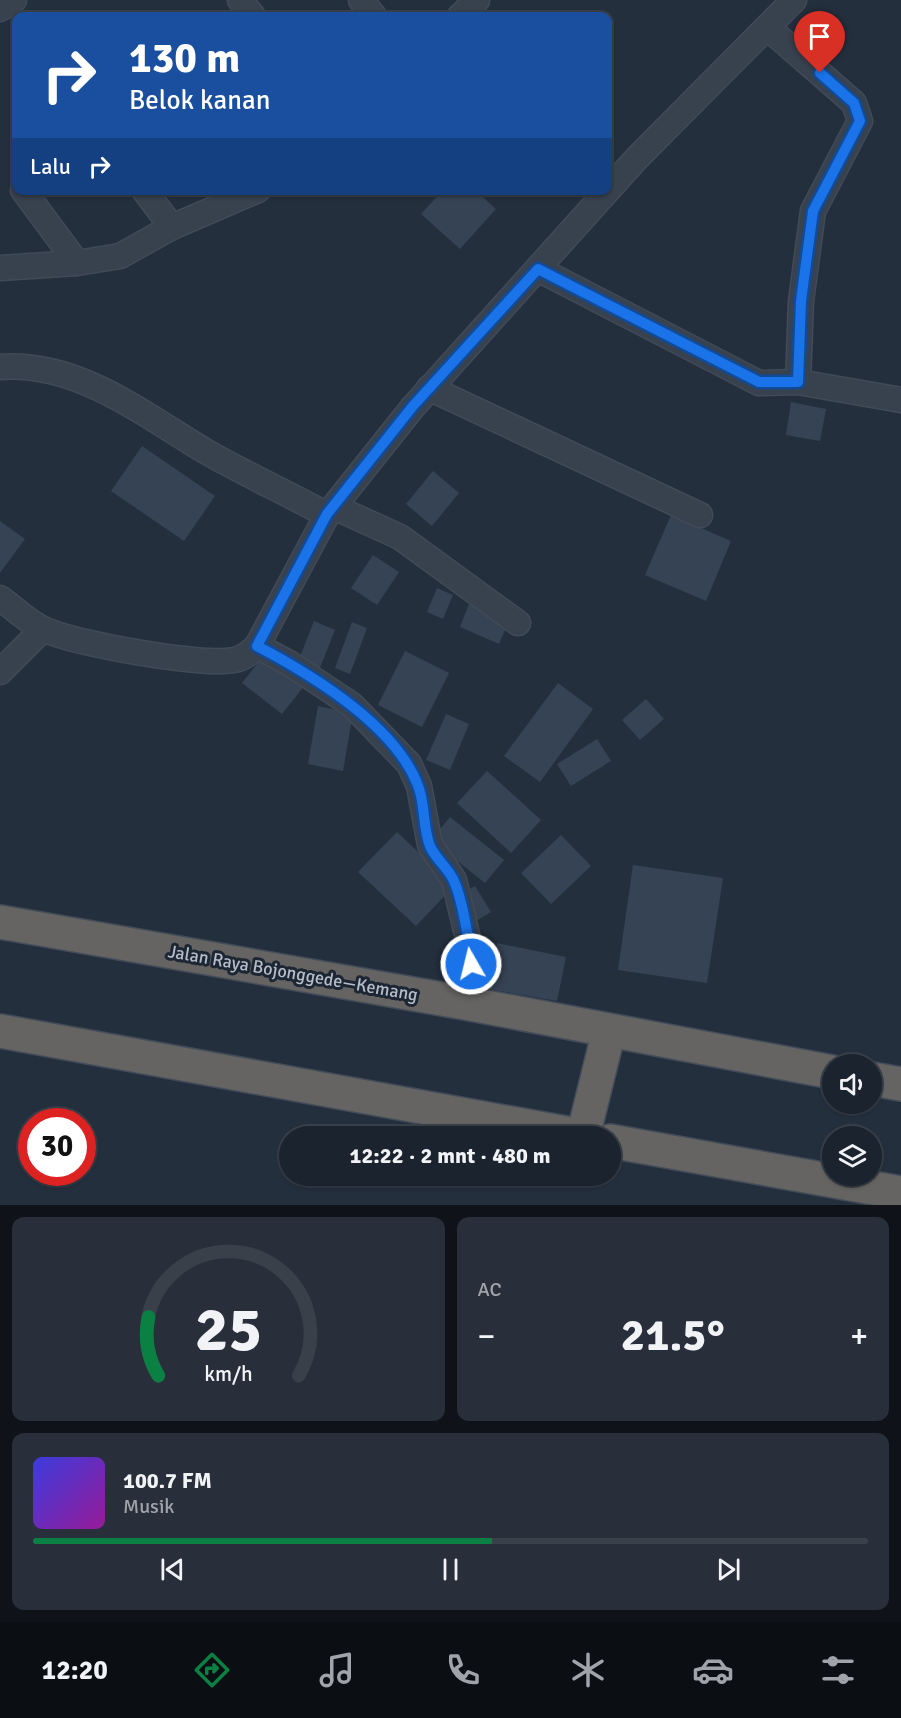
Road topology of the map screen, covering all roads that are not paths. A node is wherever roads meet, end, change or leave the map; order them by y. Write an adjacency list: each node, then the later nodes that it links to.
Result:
1 (14, 0): 6 (street)
2 (240, 0): 7 (street)
3 (361, 0): 8 (street)
4 (477, 0): 9 (street)
5 (795, 0): 10 (street)
6 (0, 9)
7 (250, 12)
8 (371, 12)
9 (464, 12)
10 (768, 28): 11 (street); 21 (street)
11 (612, 186)
12 (26, 195): 17 (street)
13 (148, 195): 16 (street)
14 (246, 195): 16 (street)
15 (604, 195): 19 (street)
16 (172, 227): 17 (street)
17 (77, 263): 18 (street)
18 (0, 267)
19 (538, 269): 21 (street); 22 (street)
20 (0, 367): 24 (street)
21 (798, 382): 23 (street)
22 (429, 388): 24 (street); 25 (street)
23 (901, 400)
24 (331, 511): 27 (street); 29 (street)
25 (700, 515)
26 (0, 598): 28 (street)
27 (518, 623)
28 (43, 629): 29 (street); 30 (street)
29 (257, 646): 32 (street)
30 (0, 672)
31 (0, 922): 32 (highway, Jalan Raya Bojonggede—Kemang)
32 (465, 1003): 34 (highway, Jalan Raya Bojonggede—Kemang)
33 (0, 1031): 38 (highway)
34 (609, 1031): 35 (highway, Jalan Raya Bojonggede—Kemang); 39 (highway)
35 (822, 1070)
36 (882, 1081): 37 (highway)
37 (901, 1084)
38 (527, 1126)
39 (596, 1126)
40 (621, 1143): 41 (highway)
41 (901, 1193)

